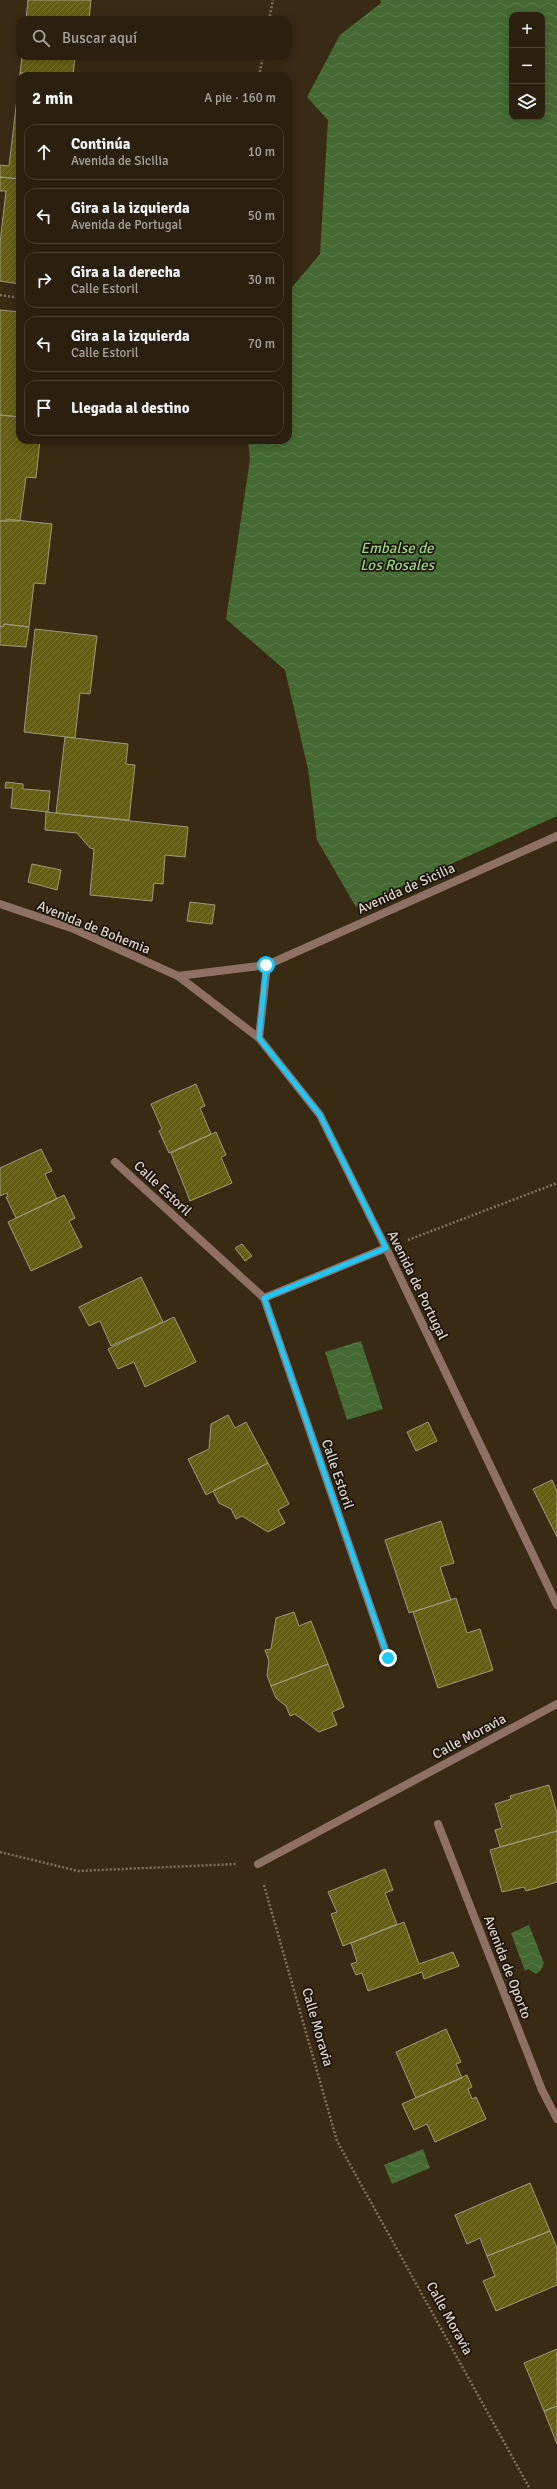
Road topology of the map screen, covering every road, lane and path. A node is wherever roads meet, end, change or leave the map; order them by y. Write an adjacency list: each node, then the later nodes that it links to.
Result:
1 (273, 0): 2 (path)
2 (270, 16)
3 (262, 60): 4 (path)
4 (260, 72)
5 (0, 295): 6 (path)
6 (16, 297)
7 (557, 836): 9 (street, Avenida de Sicilia)
8 (0, 904): 10 (street, Avenida de Bohemia)
9 (266, 965): 10 (street, Avenida de Sicilia); 11 (street)
10 (178, 976): 11 (street, Avenida de Portugal)
11 (259, 1038): 14 (street, Avenida de Portugal)
12 (115, 1162): 15 (street, Calle Estoril)
13 (557, 1183): 14 (path)
14 (386, 1248): 15 (street); 16 (street, Avenida de Portugal)
15 (264, 1298): 17 (street, Calle Estoril)
16 (557, 1605)
17 (388, 1658)
18 (557, 1704): 21 (street, Calle Moravia)
19 (438, 1824): 22 (street, Avenida de Oporto)
20 (0, 1852): 21 (path)
21 (258, 1864): 23 (path, Calle Moravia)
22 (557, 2119)
23 (530, 2489)

